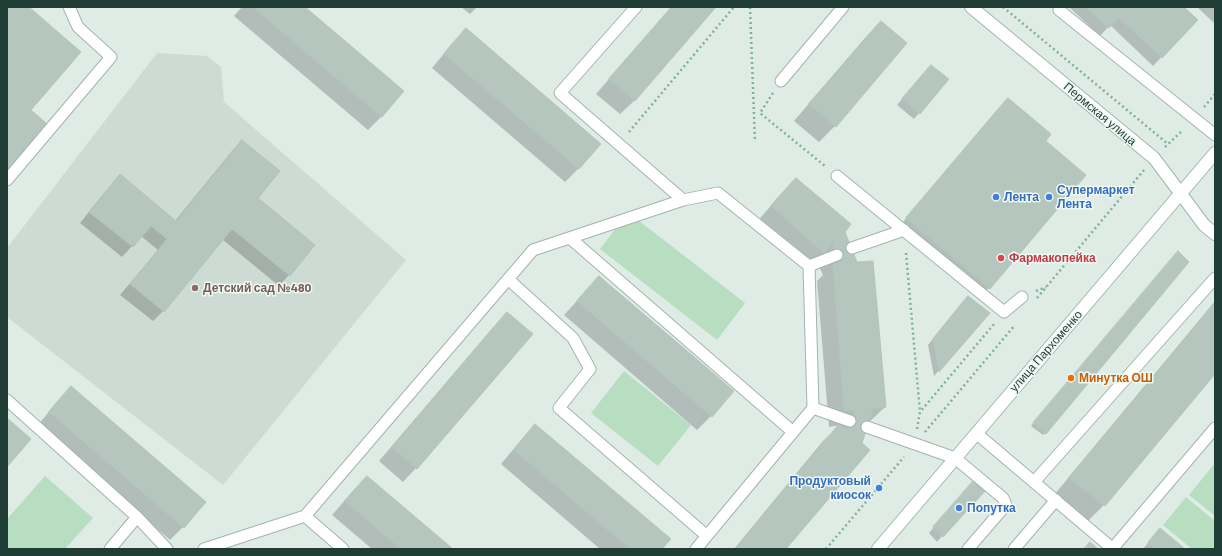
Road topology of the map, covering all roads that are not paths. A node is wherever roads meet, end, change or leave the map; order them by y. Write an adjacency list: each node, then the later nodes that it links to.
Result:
1 (69, 7): 10 (lane)
2 (636, 7): 12 (lane)
3 (843, 7): 6 (lane)
4 (971, 7): 11 (street, Пермская улица)
5 (1059, 10): 7 (lane)
6 (781, 81)
7 (1215, 135)
8 (1215, 153): 11 (street, улица Пархоменко)
9 (836, 176): 13 (lane)
10 (7, 180)
11 (1181, 194): 14 (street, Пермская улица); 28 (street, улица Пархоменко)
12 (683, 200): 15 (lane); 18 (lane)
13 (904, 230): 16 (lane); 21 (lane)
14 (1215, 234)
15 (570, 238): 20 (lane); 27 (lane)
16 (852, 248)
17 (837, 255): 18 (lane)
18 (809, 266): 23 (lane)
19 (1215, 278): 30 (lane)
20 (508, 279): 32 (lane); 34 (lane)
21 (1022, 297)
22 (7, 400): 33 (lane)
23 (813, 408): 24 (lane); 27 (lane)
24 (850, 421)
25 (867, 427): 29 (lane)
26 (1215, 428): 43 (lane)
27 (792, 432): 34 (lane)
28 (976, 433): 29 (street, улица Пархоменко); 30 (lane)
29 (955, 458): 40 (street, улица Пархоменко); 41 (lane)
30 (1034, 482): 31 (lane)
31 (1056, 500): 42 (lane); 43 (lane)
32 (305, 516): 37 (lane); 38 (lane)
33 (138, 517): 35 (lane); 36 (lane)
34 (707, 536): 39 (lane)
35 (110, 549)
36 (167, 549)
37 (204, 549)
38 (343, 549)
39 (696, 549)
40 (878, 549)
41 (968, 549)
42 (1014, 549)
43 (1113, 549)

